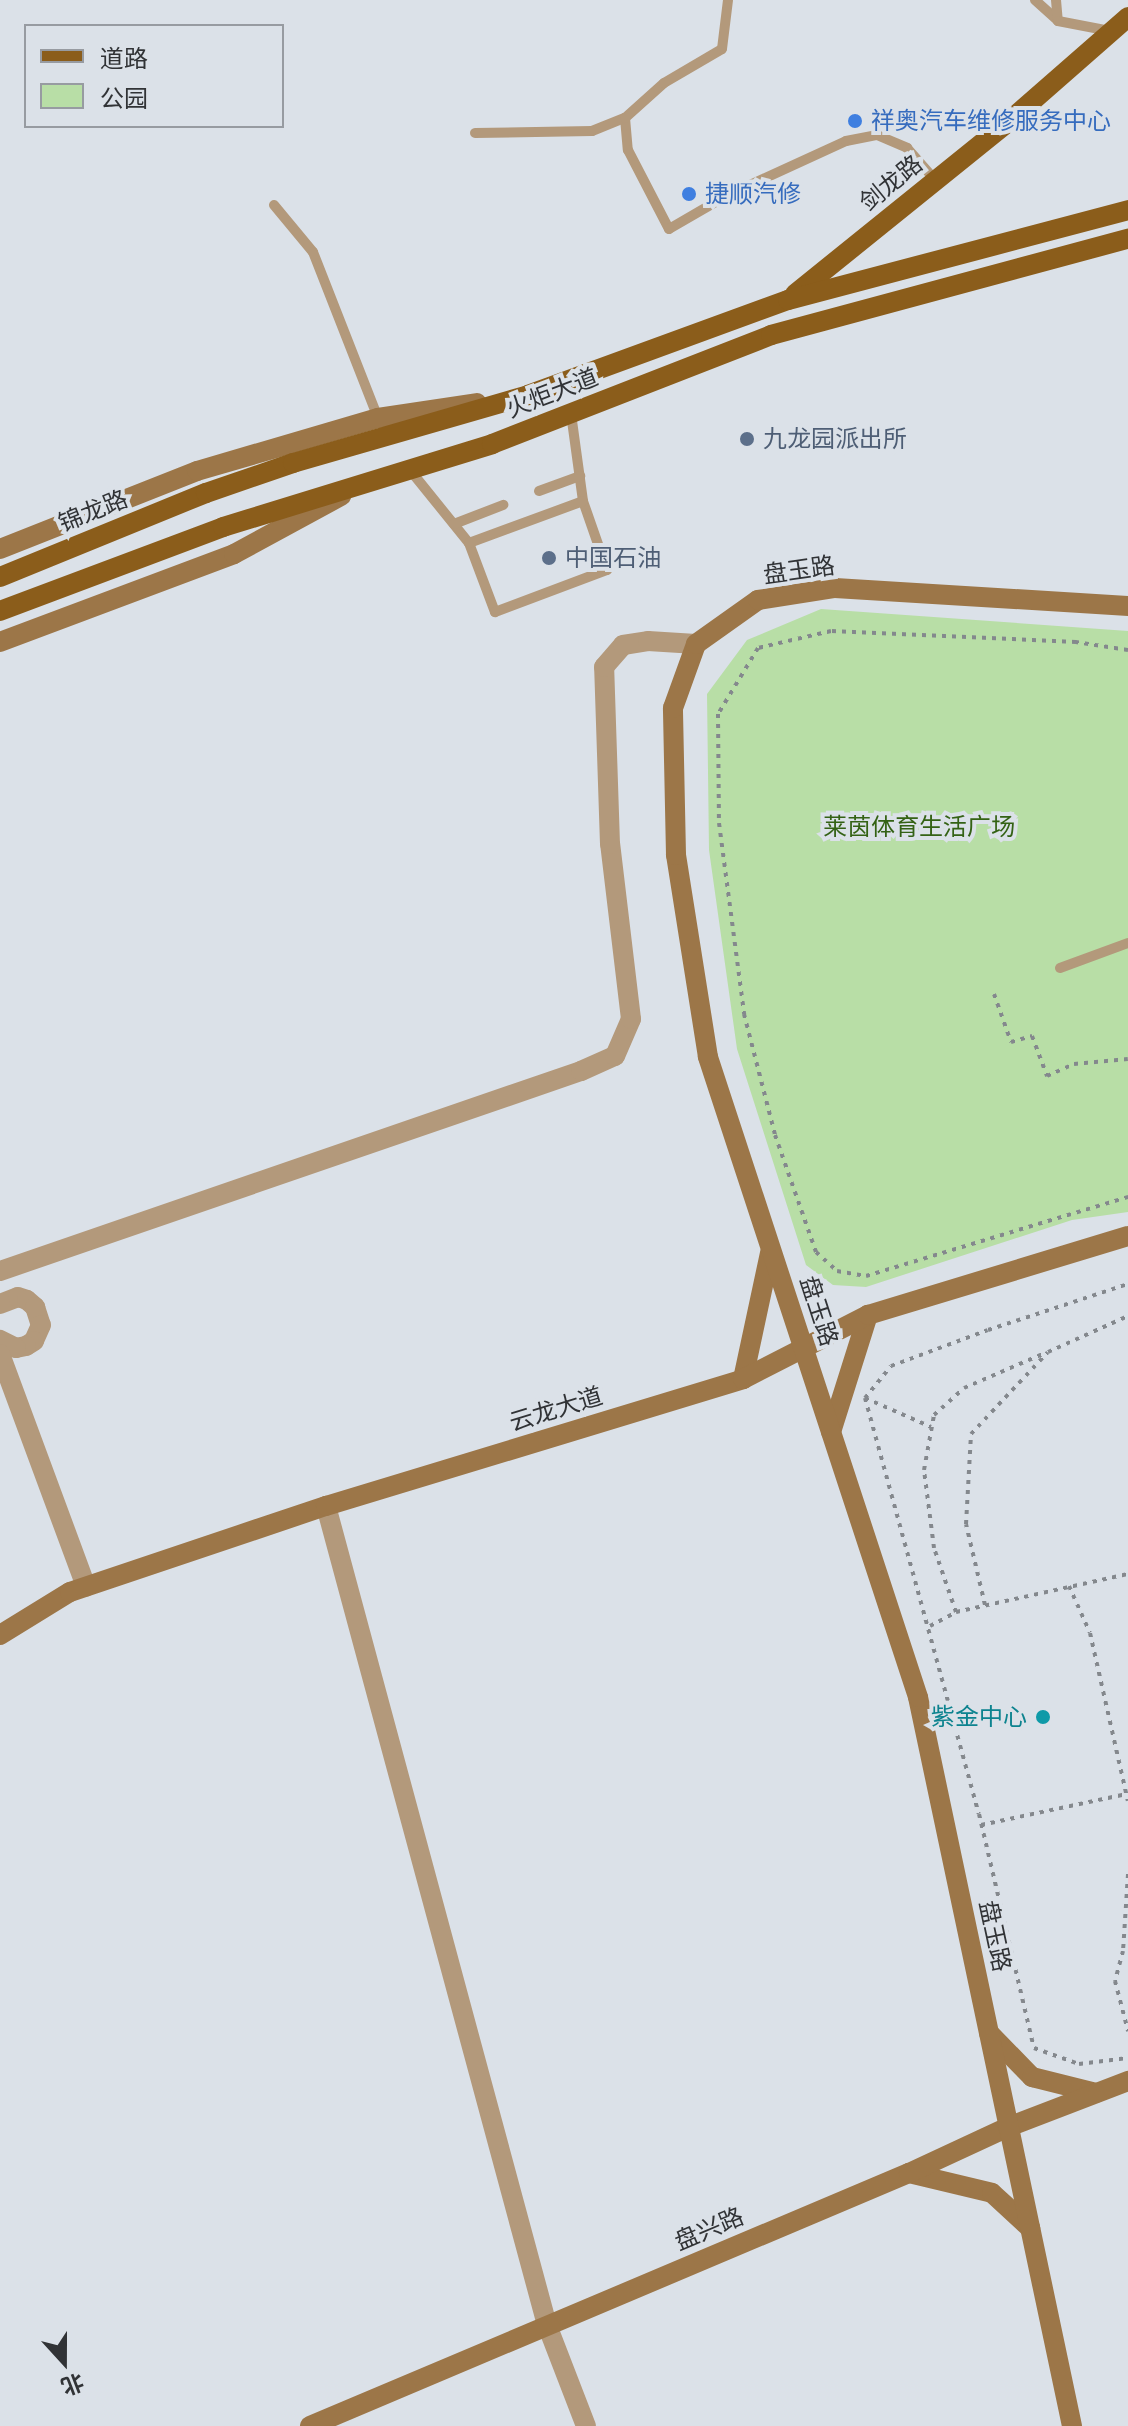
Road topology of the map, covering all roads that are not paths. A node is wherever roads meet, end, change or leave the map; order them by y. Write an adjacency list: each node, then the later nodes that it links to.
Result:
1 (728, 0): 7 (lane)
2 (1035, 0): 5 (lane)
3 (1056, 0): 5 (lane)
4 (1128, 17): 6 (main road, 剑龙路)
5 (1058, 21): 6 (lane)
6 (1112, 32): 9 (main road, 剑龙路)
7 (625, 118): 8 (lane); 9 (lane)
8 (475, 133)
9 (936, 181): 13 (main road, 剑龙路)
10 (274, 205): 17 (lane)
11 (1128, 210): 13 (main road, 火炬大道)
12 (1128, 239): 14 (main road, 火炬大道)
13 (788, 300): 14 (main road, 剑龙路); 15 (main road, 火炬大道)
14 (771, 335): 16 (main road, 火炬大道)
15 (528, 395): 17 (street); 22 (main road, 火炬大道)
16 (571, 413): 18 (main road, 火炬大道); 19 (lane)
17 (378, 418): 27 (street)
18 (410, 470): 20 (main road, 火炬大道); 25 (lane)
19 (580, 476): 21 (lane); 23 (lane)
20 (366, 483): 30 (main road, 火炬大道); 31 (street)
21 (539, 491)
22 (206, 493): 28 (main road, 锦龙路)
23 (583, 501): 26 (lane); 26 (lane)
24 (503, 505): 25 (lane)
25 (454, 524): 26 (lane)
26 (469, 543)
27 (0, 549)
28 (0, 577)
29 (1128, 606): 32 (street, 盘玉路)
30 (0, 611)
31 (0, 642)
32 (696, 644): 36 (street, 盘玉路); 37 (street)
33 (1128, 943): 34 (lane)
34 (1060, 968)
35 (1128, 1236): 39 (street, 云龙大道)
36 (771, 1249): 41 (street, 盘玉路); 43 (street)
37 (0, 1271)
38 (0, 1304): 40 (street)
39 (868, 1315): 41 (street, 云龙大道); 44 (street)
40 (0, 1340)
41 (803, 1347): 43 (street, 云龙大道); 44 (street, 盘玉路)
42 (0, 1354): 46 (street)
43 (743, 1379): 45 (street, 云龙大道)
44 (831, 1432): 48 (street, 盘玉路)
45 (326, 1506): 46 (street, 云龙大道); 54 (street)
46 (86, 1587): 47 (street, 云龙大道)
47 (0, 1635)
48 (989, 2033): 50 (street); 51 (street, 盘玉路)
49 (1128, 2081): 50 (street, 盘兴路)
50 (1096, 2093): 51 (street, 盘兴路)
51 (1008, 2127): 52 (street, 盘兴路); 53 (street, 盘玉路)
52 (909, 2173): 53 (street); 54 (street, 盘兴路)
53 (1030, 2228): 57 (street, 盘玉路)
54 (547, 2325): 55 (street, 盘兴路); 56 (street)
55 (310, 2426)
56 (586, 2426)
57 (1072, 2426)

